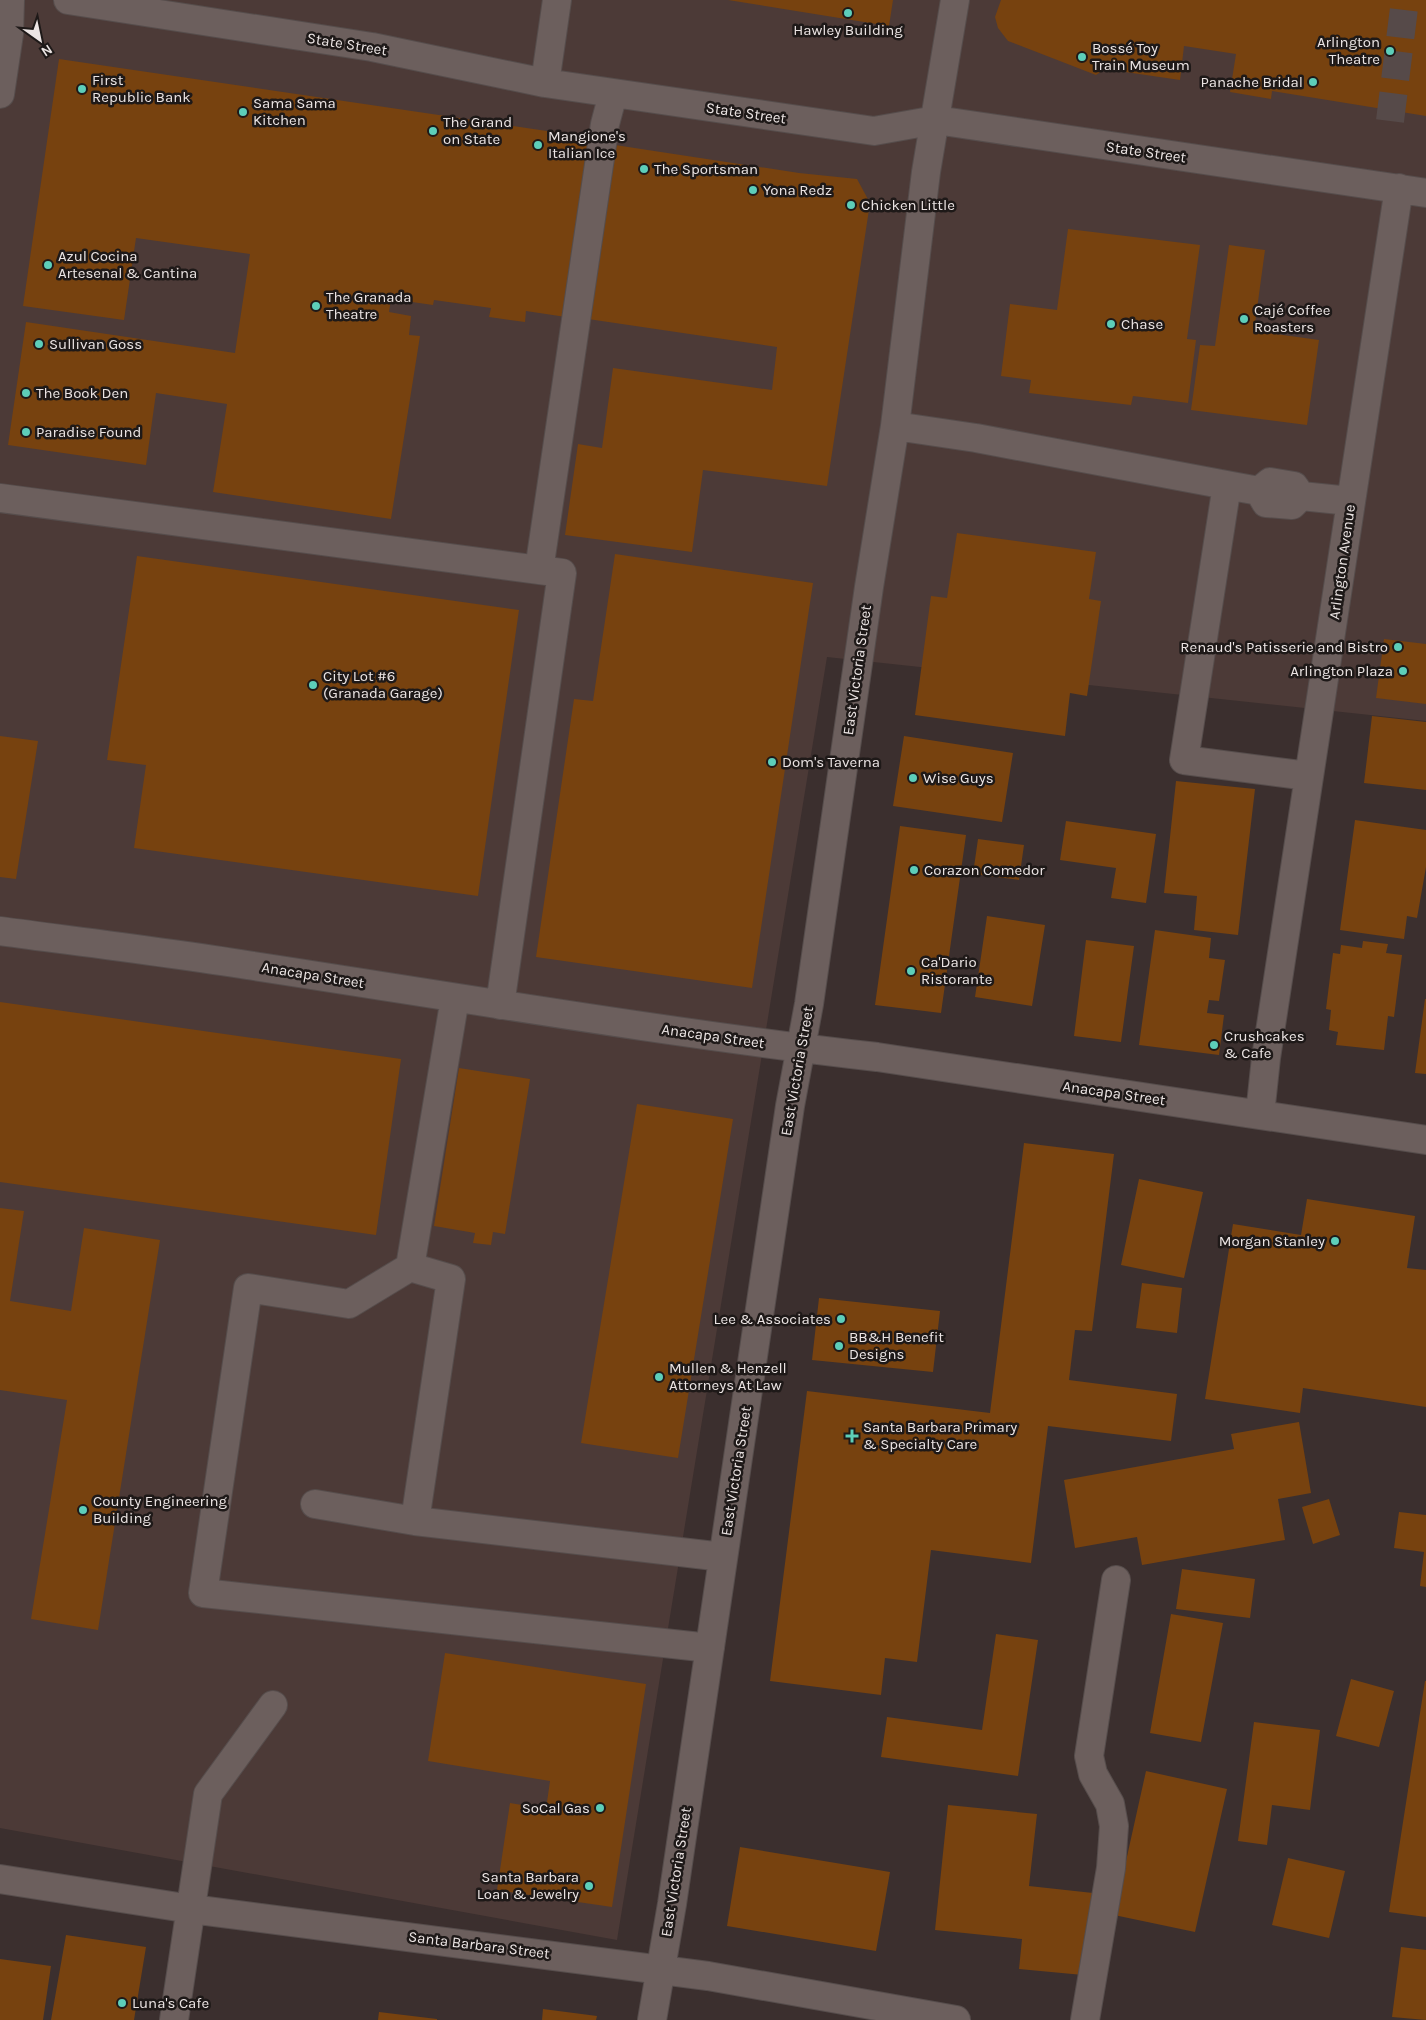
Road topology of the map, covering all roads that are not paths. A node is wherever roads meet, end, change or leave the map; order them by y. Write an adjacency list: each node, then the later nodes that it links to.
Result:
1 (10, 0): 6 (street)
2 (68, 0): 5 (street, State Street)
3 (557, 0): 5 (street)
4 (955, 0): 8 (street, East Victoria Street)
5 (546, 83): 7 (street, State Street)
6 (0, 94)
7 (614, 94): 8 (street, State Street); 15 (street)
8 (936, 120): 9 (street, State Street); 11 (street, East Victoria Street)
9 (1399, 188): 10 (street, State Street); 14 (street, Arlington Avenue)
10 (1426, 192)
11 (895, 426): 12 (street); 20 (street, East Victoria Street)
12 (1227, 485): 14 (street); 16 (street)
13 (0, 498): 15 (street)
14 (1350, 501): 16 (street, Arlington Avenue)
15 (539, 570): 19 (street)
16 (1308, 776): 21 (street, Arlington Avenue)
17 (0, 931): 18 (street, Anacapa Street)
18 (455, 998): 19 (street, Anacapa Street); 23 (street)
19 (500, 1005): 20 (street, Anacapa Street)
20 (801, 1049): 21 (street, Anacapa Street); 26 (street, East Victoria Street)
21 (1260, 1114): 22 (street, Anacapa Street)
22 (1426, 1140)
23 (410, 1267): 25 (street); 28 (street)
24 (315, 1504): 25 (street)
25 (416, 1521): 26 (street)
26 (723, 1557): 28 (street, East Victoria Street)
27 (1116, 1580): 36 (street)
28 (710, 1648): 32 (street, East Victoria Street)
29 (273, 1705): 31 (street)
30 (0, 1879): 31 (street, Santa Barbara Street)
31 (191, 1909): 32 (street, Santa Barbara Street); 33 (street)
32 (662, 1970): 34 (street, East Victoria Street); 35 (street, Santa Barbara Street)
33 (174, 2020)
34 (652, 2020)
35 (956, 2020)
36 (1085, 2020)

